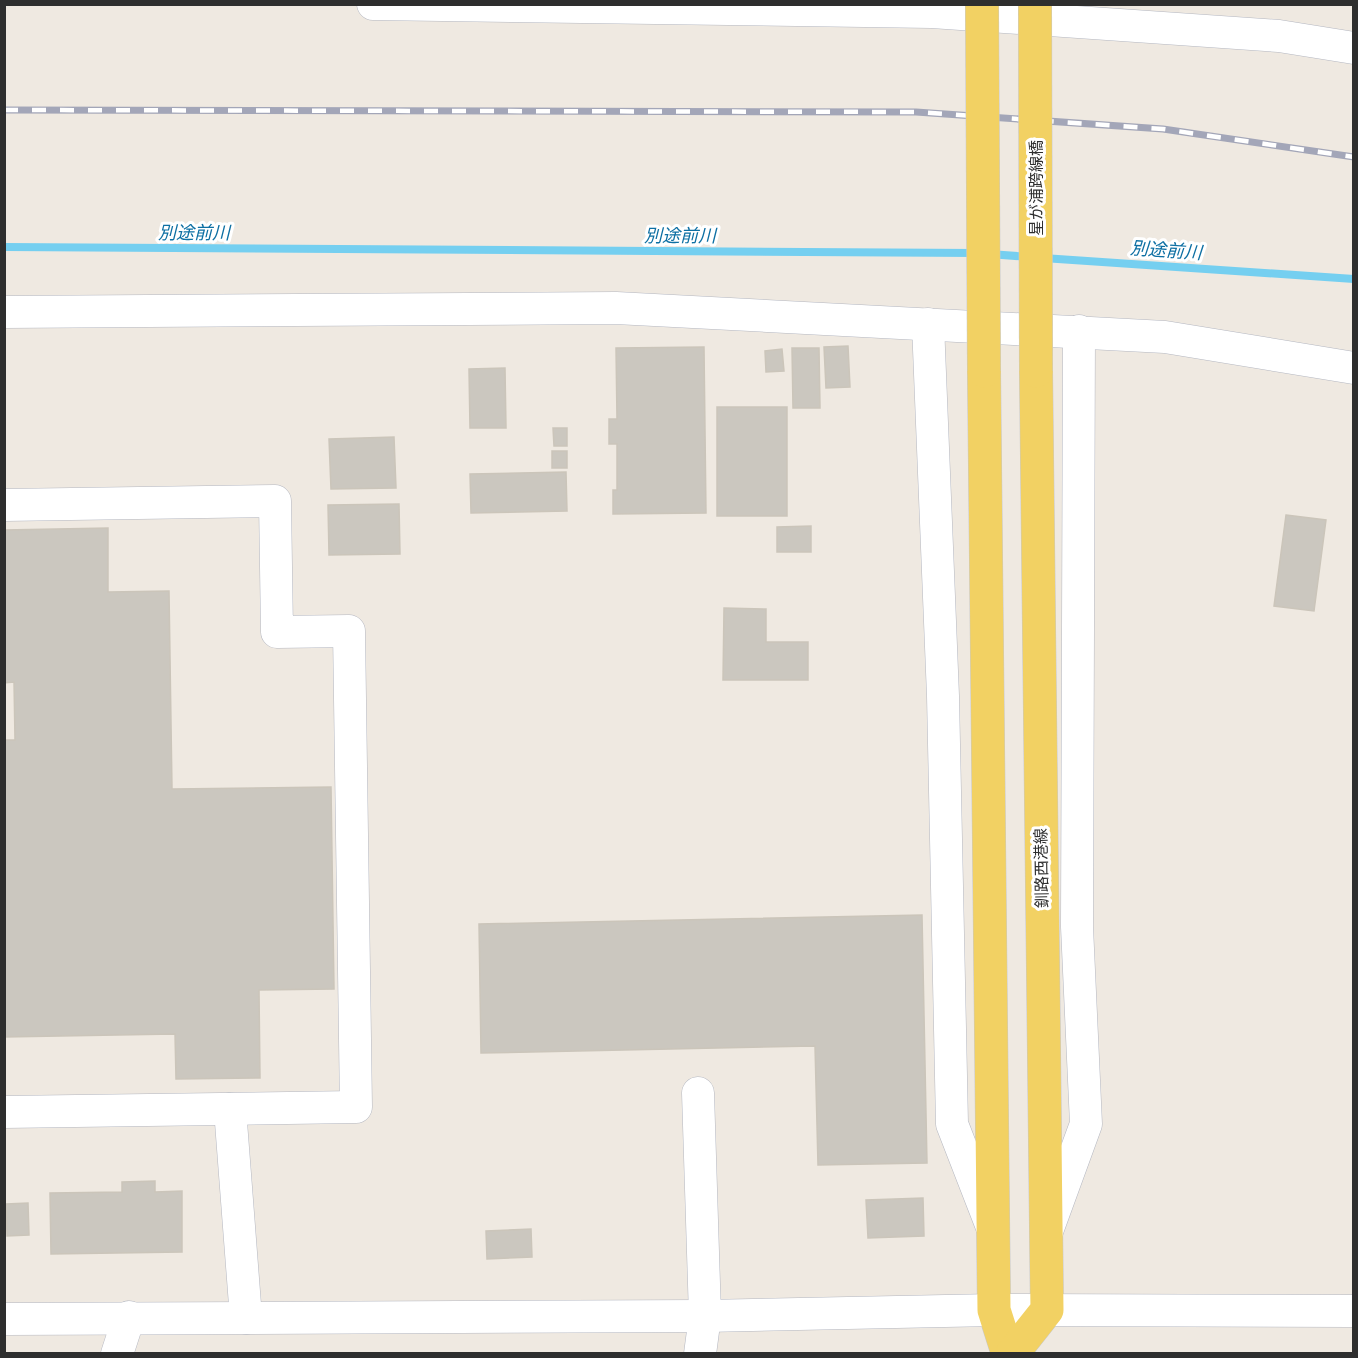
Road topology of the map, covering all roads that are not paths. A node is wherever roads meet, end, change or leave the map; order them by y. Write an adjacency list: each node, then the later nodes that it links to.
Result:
1 (373, 4): 4 (street)
2 (982, 4): 16 (main road, bridge)
3 (1035, 4): 11 (main road, 星が浦跨線橋, bridge)
4 (932, 8): 5 (street)
5 (1076, 13): 6 (street)
6 (1353, 48)
7 (4, 312): 8 (street)
8 (928, 324): 9 (street); 16 (street)
9 (1079, 331): 10 (street); 17 (street)
10 (1353, 368)
11 (1036, 371): 17 (main road, 釧路西港線)
12 (4, 505): 14 (street)
13 (698, 1093): 21 (street)
14 (230, 1109): 15 (street); 23 (street)
15 (4, 1112)
16 (995, 1236): 18 (main road)
17 (1045, 1238): 19 (main road, 釧路西港線)
18 (994, 1310): 19 (street); 21 (street); 27 (main road)
19 (1047, 1310): 20 (street); 27 (main road)
20 (1353, 1311)
21 (705, 1316): 23 (street); 26 (street)
22 (129, 1317): 23 (street); 24 (street); 25 (street)
23 (246, 1318)
24 (4, 1319)
25 (117, 1353)
26 (700, 1353)
27 (1010, 1353)

